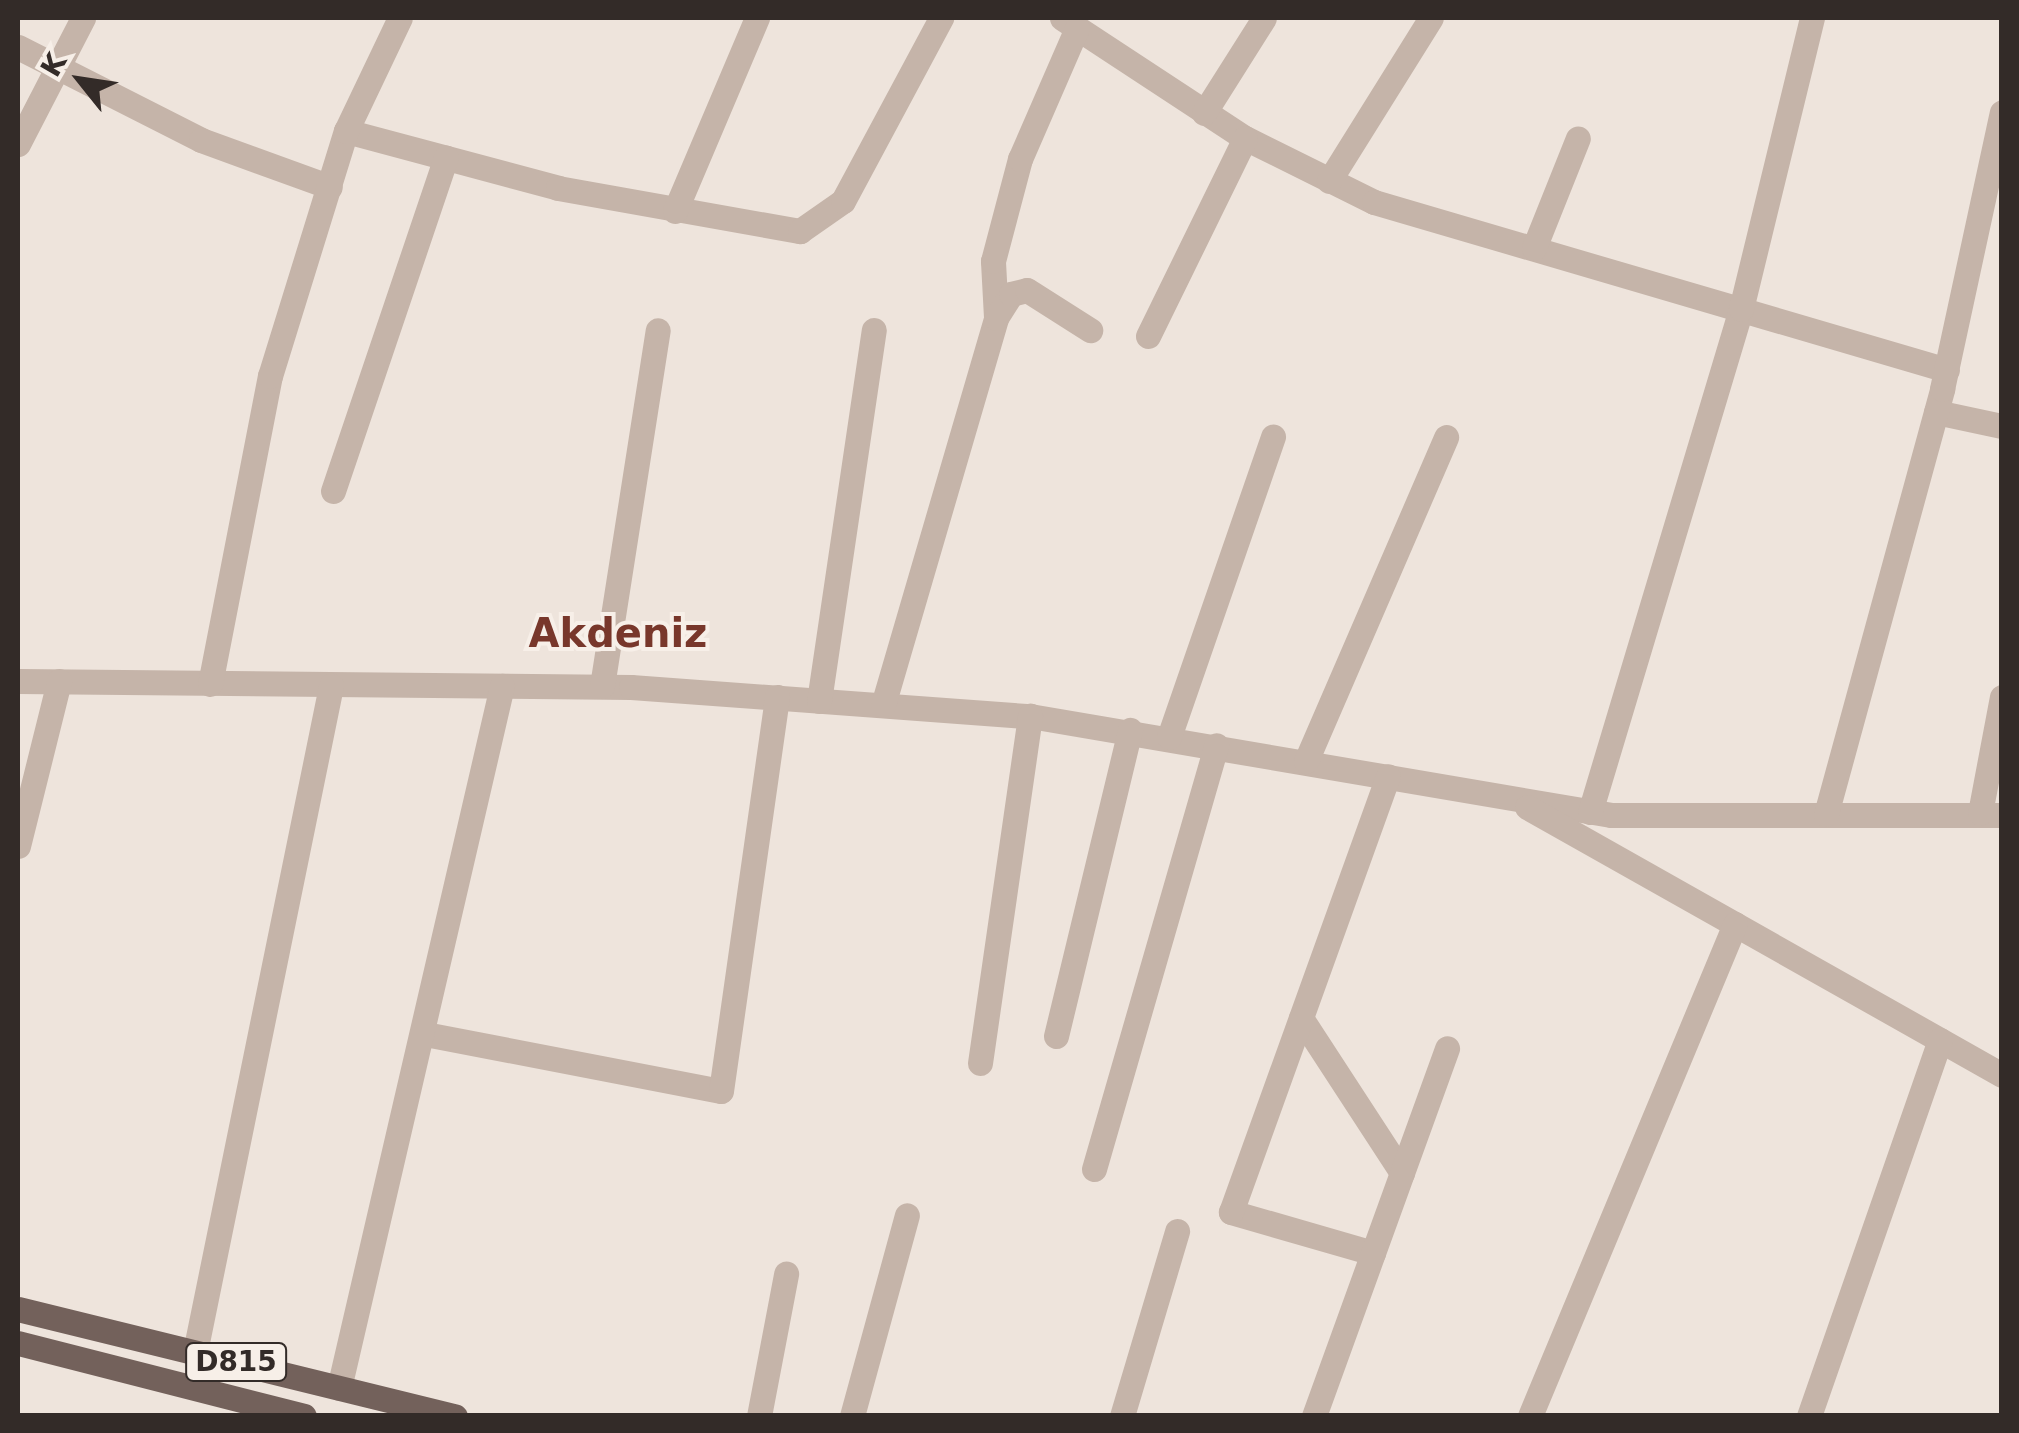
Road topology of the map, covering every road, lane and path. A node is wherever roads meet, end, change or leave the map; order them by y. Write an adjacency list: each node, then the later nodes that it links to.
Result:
1 (83, 18): 10 (street)
2 (400, 18): 13 (street)
3 (757, 18): 20 (street)
4 (941, 18): 20 (street)
5 (1264, 18): 12 (street)
6 (1431, 18): 18 (street)
7 (1812, 18): 22 (street)
8 (1069, 22): 12 (street); 23 (street)
9 (18, 47): 10 (street)
10 (57, 68): 16 (street); 19 (street)
11 (2002, 112): 28 (street)
12 (1204, 113): 14 (street)
13 (346, 130): 17 (street); 19 (street)
14 (1245, 138): 18 (street); 27 (street)
15 (1578, 138): 21 (street)
16 (18, 144)
17 (446, 158): 20 (street); 33 (street)
18 (1328, 181): 21 (street)
19 (330, 187): 36 (street)
20 (675, 211)
21 (1534, 248): 22 (street)
22 (1741, 309): 28 (street); 52 (street)
23 (996, 318): 26 (street); 43 (street)
24 (658, 330): 39 (street)
25 (874, 330): 42 (street)
26 (1090, 330)
27 (1148, 336)
28 (1946, 370): 29 (street)
29 (1936, 412): 30 (street); 53 (street)
30 (2002, 426)
31 (1273, 436): 46 (street)
32 (1446, 437): 48 (street)
33 (333, 491)
34 (18, 680): 35 (street)
35 (58, 681): 36 (street); 50 (street)
36 (210, 684): 37 (street)
37 (331, 686): 38 (street); 72 (street)
38 (502, 686): 39 (street); 58 (street)
39 (602, 686): 41 (street)
40 (2002, 696): 54 (street)
41 (777, 698): 42 (street); 58 (street)
42 (818, 701): 43 (street)
43 (883, 706): 44 (street)
44 (1030, 716): 45 (street); 62 (street)
45 (1130, 730): 46 (street); 59 (street)
46 (1169, 737): 47 (street)
47 (1216, 745): 48 (street); 64 (street)
48 (1306, 761): 49 (street)
49 (1388, 776): 51 (street); 57 (street)
50 (26, 782): 55 (street)
51 (1508, 797): 52 (street); 56 (street)
52 (1590, 812): 53 (street)
53 (1826, 814): 54 (street)
54 (1991, 814)
55 (18, 846)
56 (1735, 924): 60 (street); 80 (street)
57 (1300, 1018): 65 (street); 68 (street)
58 (425, 1034): 73 (street)
59 (1056, 1036)
60 (1940, 1040): 63 (street); 81 (street)
61 (1447, 1048): 65 (street)
62 (980, 1063)
63 (2002, 1075)
64 (1094, 1169)
65 (1402, 1173): 68 (street)
66 (907, 1214): 77 (street)
67 (1177, 1231): 78 (street)
68 (1373, 1253): 79 (street)
69 (786, 1274): 76 (street)
70 (18, 1309): 72 (main road, D815)
71 (18, 1343): 74 (main road, D815)
72 (195, 1352): 73 (main road, D815)
73 (339, 1388): 75 (main road, D815)
74 (304, 1416)
75 (455, 1416)
76 (759, 1416)
77 (852, 1416)
78 (1122, 1416)
79 (1314, 1416)
80 (1530, 1416)
81 (1809, 1416)

